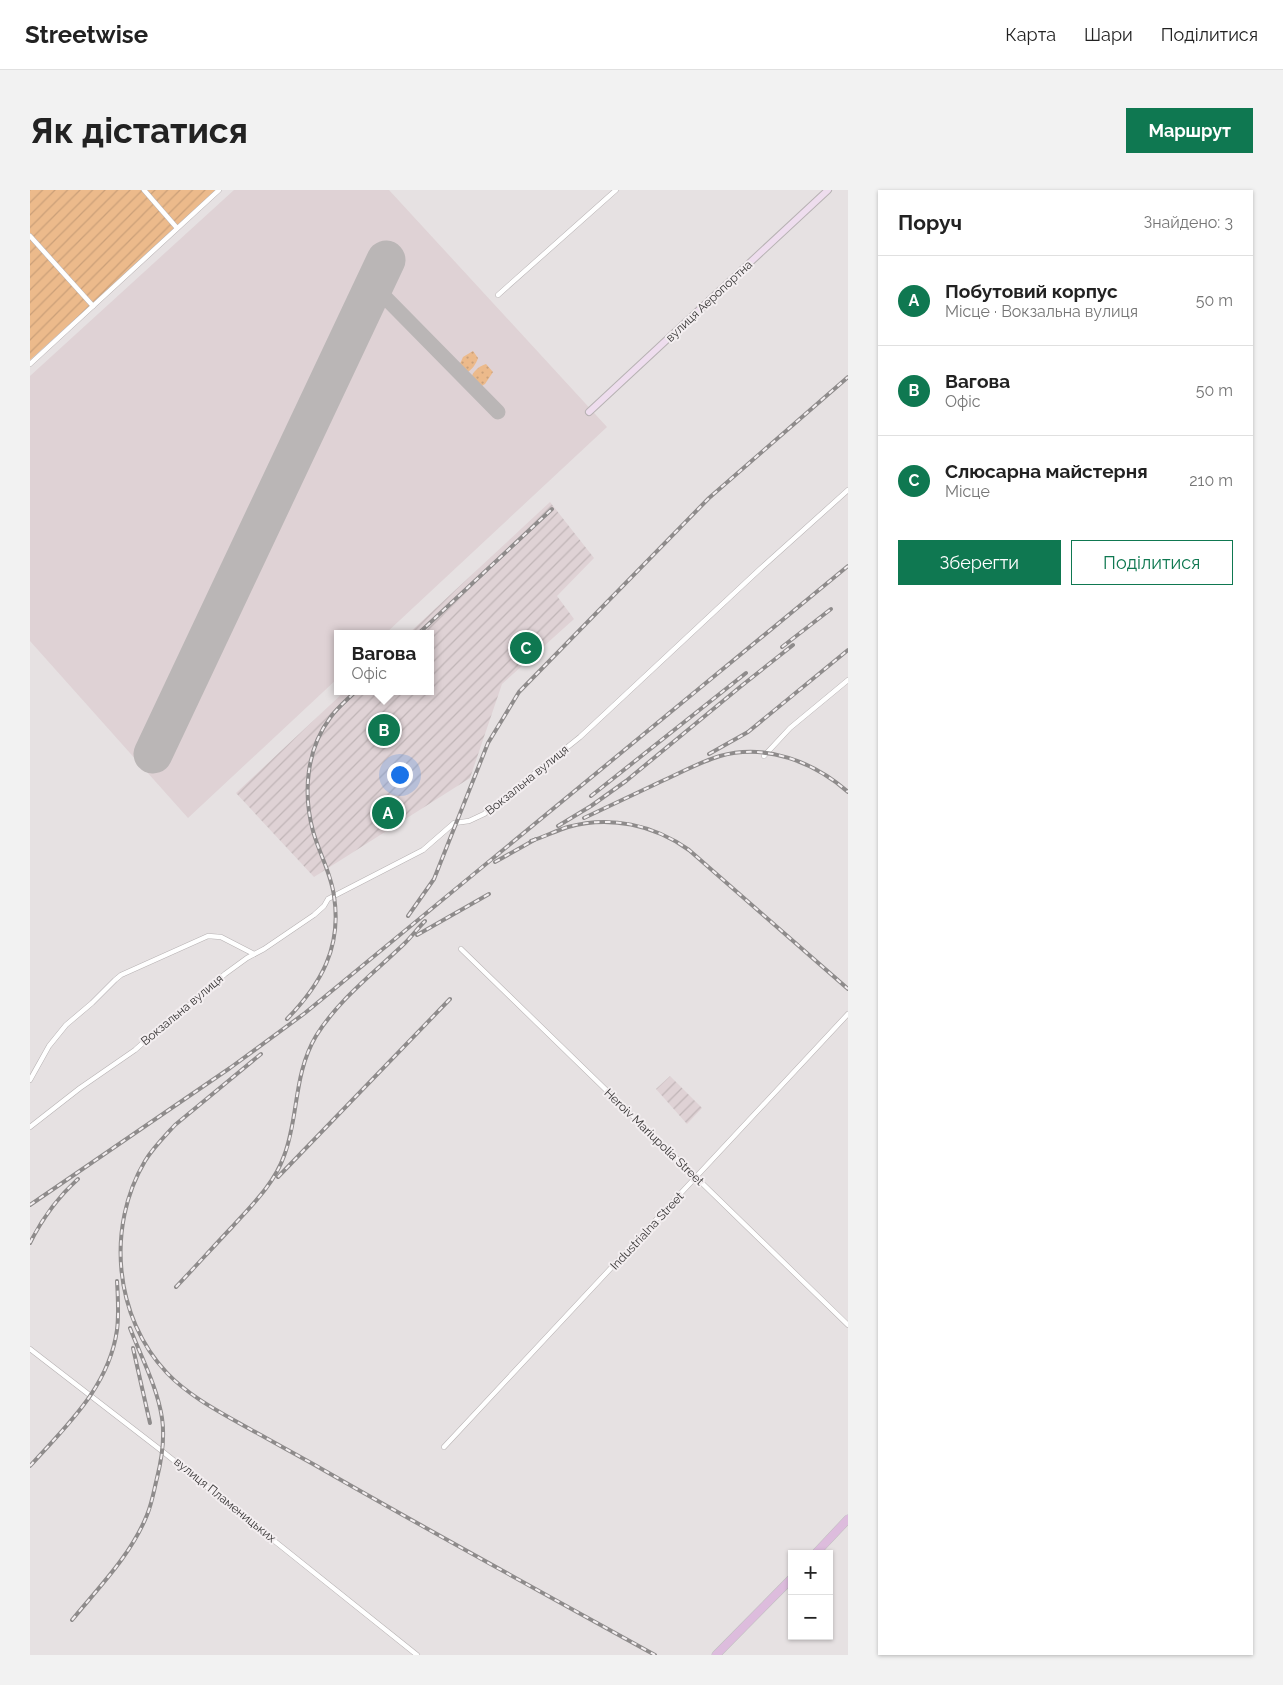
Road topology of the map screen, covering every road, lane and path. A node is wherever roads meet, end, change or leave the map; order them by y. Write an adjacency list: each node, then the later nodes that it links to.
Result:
1 (144, 190): 5 (street)
2 (219, 190): 5 (street)
3 (616, 190): 7 (street)
4 (828, 190): 10 (street, вулиця Аеропортна)
5 (178, 228): 8 (street)
6 (30, 236): 8 (street)
7 (498, 295)
8 (93, 306): 9 (street)
9 (30, 364)
10 (590, 412)
11 (848, 490): 15 (street, Вокзальна вулиця)
12 (848, 680): 13 (street)
13 (764, 756)
14 (461, 948): 19 (street, Heroiv Mariupolia Street)
15 (254, 954): 17 (street); 18 (street, Вокзальна вулиця)
16 (848, 1014): 19 (street, Industrialna Street)
17 (30, 1080)
18 (30, 1127)
19 (696, 1178): 20 (street, Heroiv Mariupolia Street); 22 (street, Industrialna Street)
20 (848, 1325)
21 (30, 1349): 26 (street, вулиця Пламеницьких)
22 (444, 1447)
23 (848, 1520): 24 (main road)
24 (819, 1550)
25 (788, 1582): 27 (main road)
26 (417, 1655)
27 (716, 1655)

